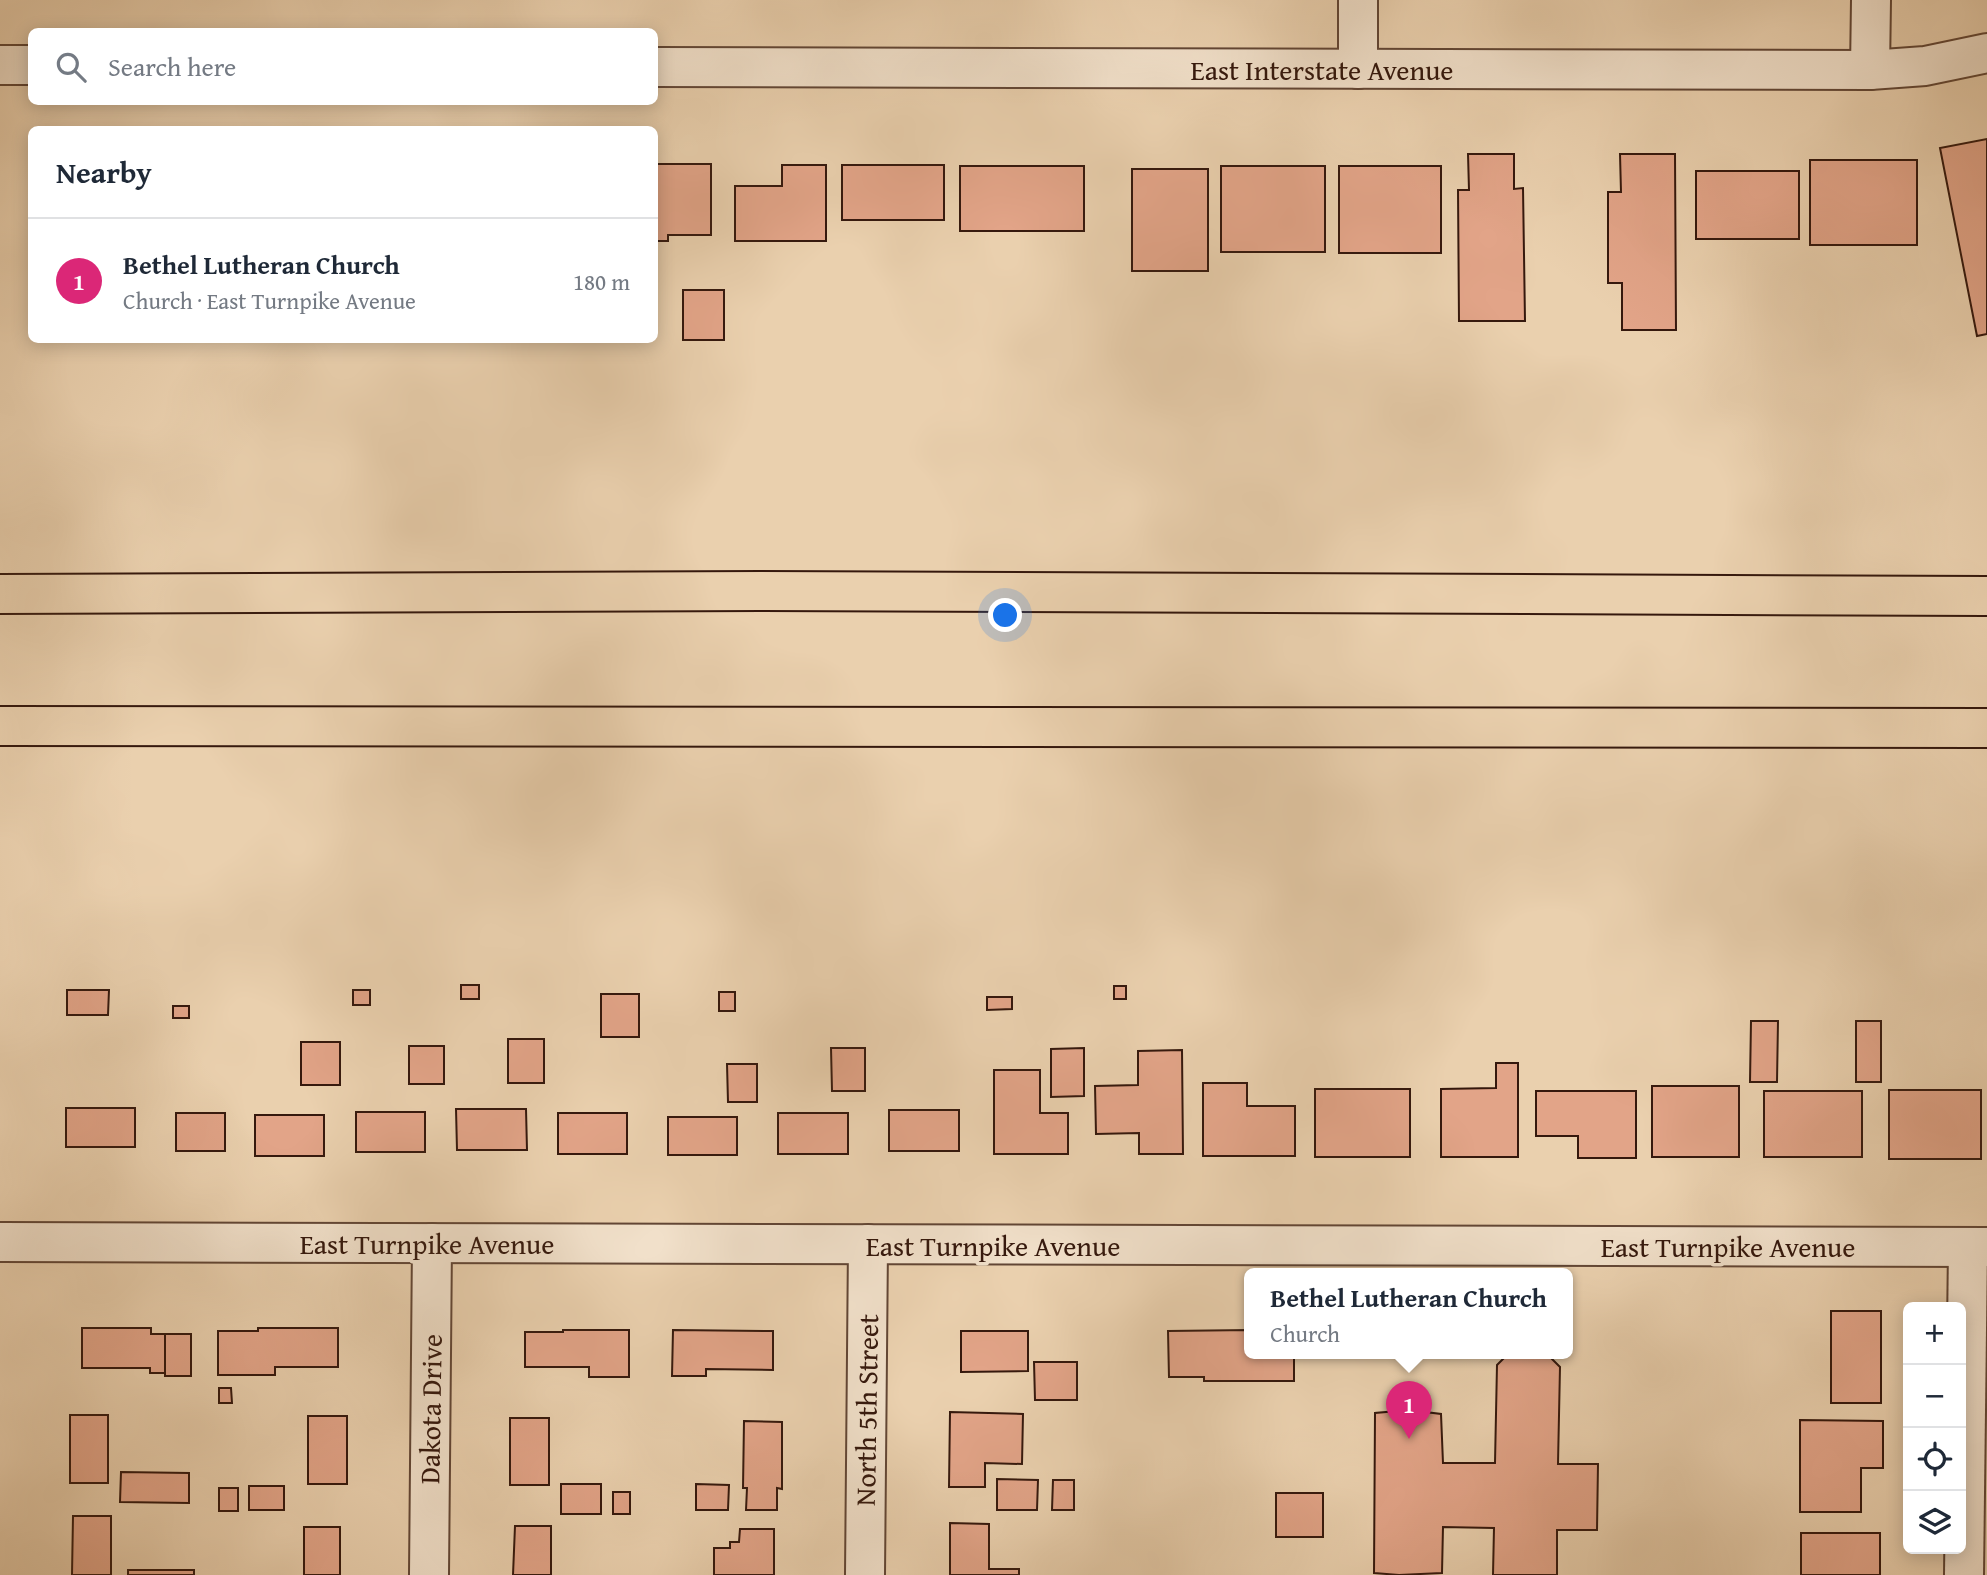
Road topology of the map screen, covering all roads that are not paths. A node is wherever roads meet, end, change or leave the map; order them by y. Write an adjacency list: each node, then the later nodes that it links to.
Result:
1 (1358, 0): 7 (street)
2 (1871, 0): 8 (street)
3 (1987, 53): 8 (street, East Interstate Avenue)
4 (0, 65): 5 (street)
5 (28, 65)
6 (658, 67): 7 (street, East Interstate Avenue)
7 (1358, 69): 8 (street, East Interstate Avenue)
8 (1871, 70)
9 (0, 594): 10 (highway)
10 (1987, 596)
11 (0, 726): 12 (highway)
12 (1987, 728)
13 (0, 1242): 14 (street, East Turnpike Avenue)
14 (432, 1243): 15 (street, East Turnpike Avenue); 17 (street, Dakota Drive)
15 (868, 1244): 16 (street, East Turnpike Avenue); 18 (street, North 5th Street)
16 (1978, 1247): 19 (street)
17 (429, 1575)
18 (865, 1575)
19 (1964, 1575)

